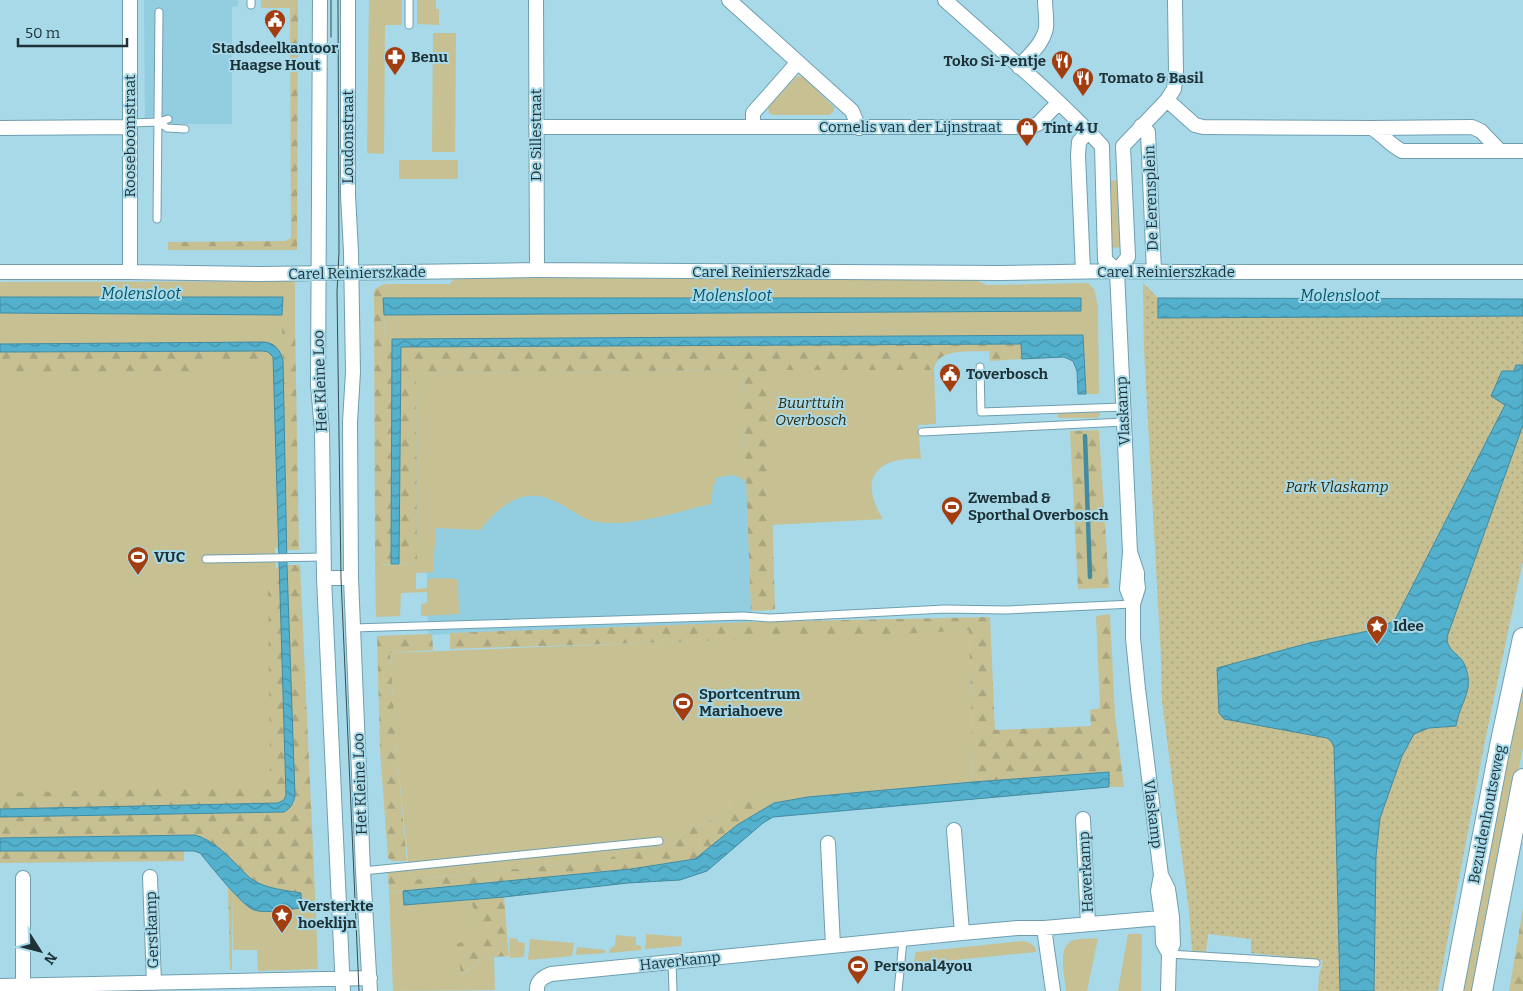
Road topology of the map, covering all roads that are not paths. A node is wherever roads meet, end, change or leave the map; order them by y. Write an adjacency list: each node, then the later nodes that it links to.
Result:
1 (130, 0): 18 (street, Rooseboomstraat)
2 (320, 0): 39 (street, Loudonstraat)
3 (348, 0): 40 (street, Loudonstraat)
4 (409, 0): 11 (lane)
5 (536, 0): 21 (street, De Sillestraat)
6 (729, 0): 12 (street)
7 (945, 0): 13 (street)
8 (1045, 0): 13 (street)
9 (1175, 0): 14 (street)
10 (159, 12): 17 (lane)
11 (409, 25)
12 (798, 62): 19 (street); 24 (street)
13 (1019, 67): 15 (street)
14 (1168, 100): 20 (street); 25 (street)
15 (1058, 103): 24 (street, Cornelis van der Lijnstraat); 26 (street)
16 (168, 119): 17 (lane)
17 (159, 122): 18 (lane); 23 (lane); 31 (lane)
18 (130, 125): 22 (street); 36 (street, Rooseboomstraat)
19 (752, 126): 21 (street, Cornelis van der Lijnstraat); 24 (street, Cornelis van der Lijnstraat)
20 (1141, 126): 28 (street); 37 (street, De Eerensplein)
21 (536, 127): 32 (street, De Sillestraat)
22 (0, 128)
23 (185, 128)
24 (859, 128)
25 (1372, 128): 29 (street); 29 (street)
26 (1088, 131): 27 (street); 33 (street)
27 (1102, 146): 28 (street, De Eerensplein); 34 (street)
28 (1123, 146): 34 (street, De Eerensplein)
29 (1500, 151): 30 (street)
30 (1523, 151)
31 (157, 220)
32 (537, 270): 33 (street, Carel Reinierszkade); 40 (street, Carel Reinierszkade)
33 (1083, 271): 34 (street, Carel Reinierszkade)
34 (1117, 271): 37 (street, Carel Reinierszkade); 42 (street, Vlaskamp)
35 (0, 272): 36 (street, Carel Reinierszkade)
36 (130, 272): 39 (street, Carel Reinierszkade)
37 (1154, 272): 38 (street, Carel Reinierszkade)
38 (1523, 272)
39 (318, 274): 40 (street, Carel Reinierszkade); 45 (street, Het Kleine Loo)
40 (351, 274): 48 (street, Het Kleine Loo)
41 (980, 367): 42 (lane)
42 (1123, 407): 43 (street, Vlaskamp)
43 (1124, 422): 44 (lane); 49 (street, Vlaskamp)
44 (922, 432)
45 (323, 557): 46 (lane); 47 (street, Het Kleine Loo)
46 (206, 558)
47 (324, 578): 48 (street); 72 (street, Het Kleine Loo)
48 (351, 578): 50 (street, Het Kleine Loo)
49 (1133, 604): 50 (lane); 60 (street, Vlaskamp)
50 (353, 628): 57 (street, Het Kleine Loo)
51 (1523, 638): 80 (main road, Bezuidenhoutseweg)
52 (1523, 779): 81 (main road, Bezuidenhoutseweg)
53 (1083, 819): 61 (street, Haverkamp)
54 (954, 830): 63 (street)
55 (659, 841): 57 (lane)
56 (828, 843): 65 (street)
57 (364, 871): 70 (street, Het Kleine Loo)
58 (150, 876): 69 (street, Gerstkamp)
59 (23, 878): 71 (street)
60 (1167, 917): 61 (street, Haverkamp); 66 (street, Vlaskamp)
61 (1088, 924): 62 (street, Haverkamp)
62 (1044, 928): 63 (street, Haverkamp); 78 (street)
63 (962, 933): 64 (street, Haverkamp)
64 (903, 940): 65 (street, Haverkamp); 77 (lane)
65 (833, 946): 67 (street, Haverkamp)
66 (1169, 954): 68 (lane); 79 (street, Vlaskamp)
67 (672, 962): 75 (street, Haverkamp); 76 (lane)
68 (1316, 963)
69 (154, 983): 71 (street, Gerstkamp); 74 (street, Gerstkamp)
70 (370, 984): 72 (street, Gerstkamp)
71 (23, 985): 73 (street, Gerstkamp)
72 (342, 985): 74 (street, Gerstkamp)
73 (0, 986)
74 (226, 986)
75 (537, 991)
76 (673, 991)
77 (898, 991)
78 (1053, 991)
79 (1168, 991)
80 (1454, 991)
81 (1482, 991)

